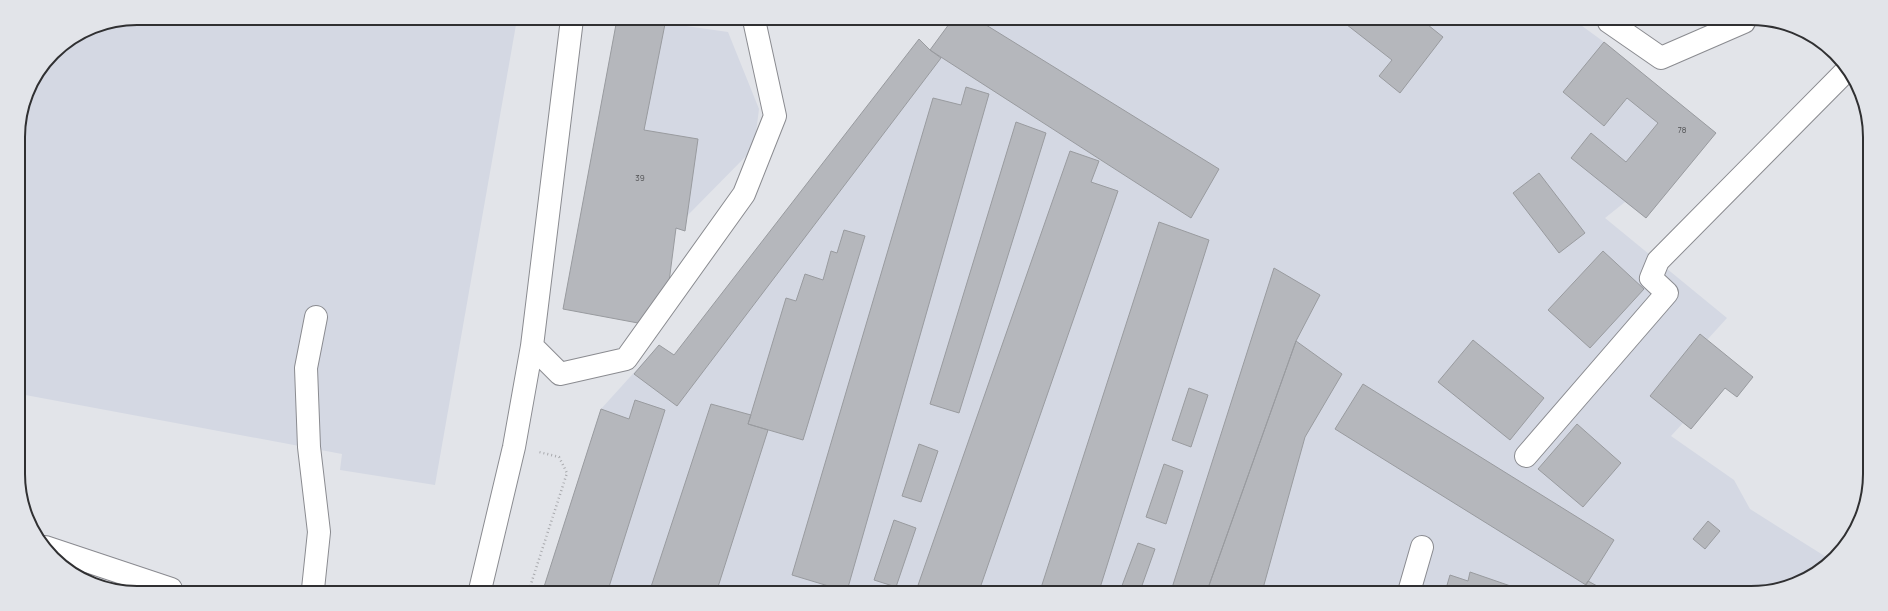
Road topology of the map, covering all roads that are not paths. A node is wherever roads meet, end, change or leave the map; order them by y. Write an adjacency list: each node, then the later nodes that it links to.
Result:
1 (571, 25): 7 (street)
2 (755, 25): 7 (street)
3 (1613, 25): 4 (street)
4 (1737, 25)
5 (1843, 74): 8 (street)
6 (316, 317): 12 (street)
7 (532, 346): 13 (street)
8 (1526, 456)
9 (1422, 547): 14 (street)
10 (56, 551): 11 (street)
11 (158, 586)
12 (313, 586)
13 (481, 586)
14 (1411, 586)

